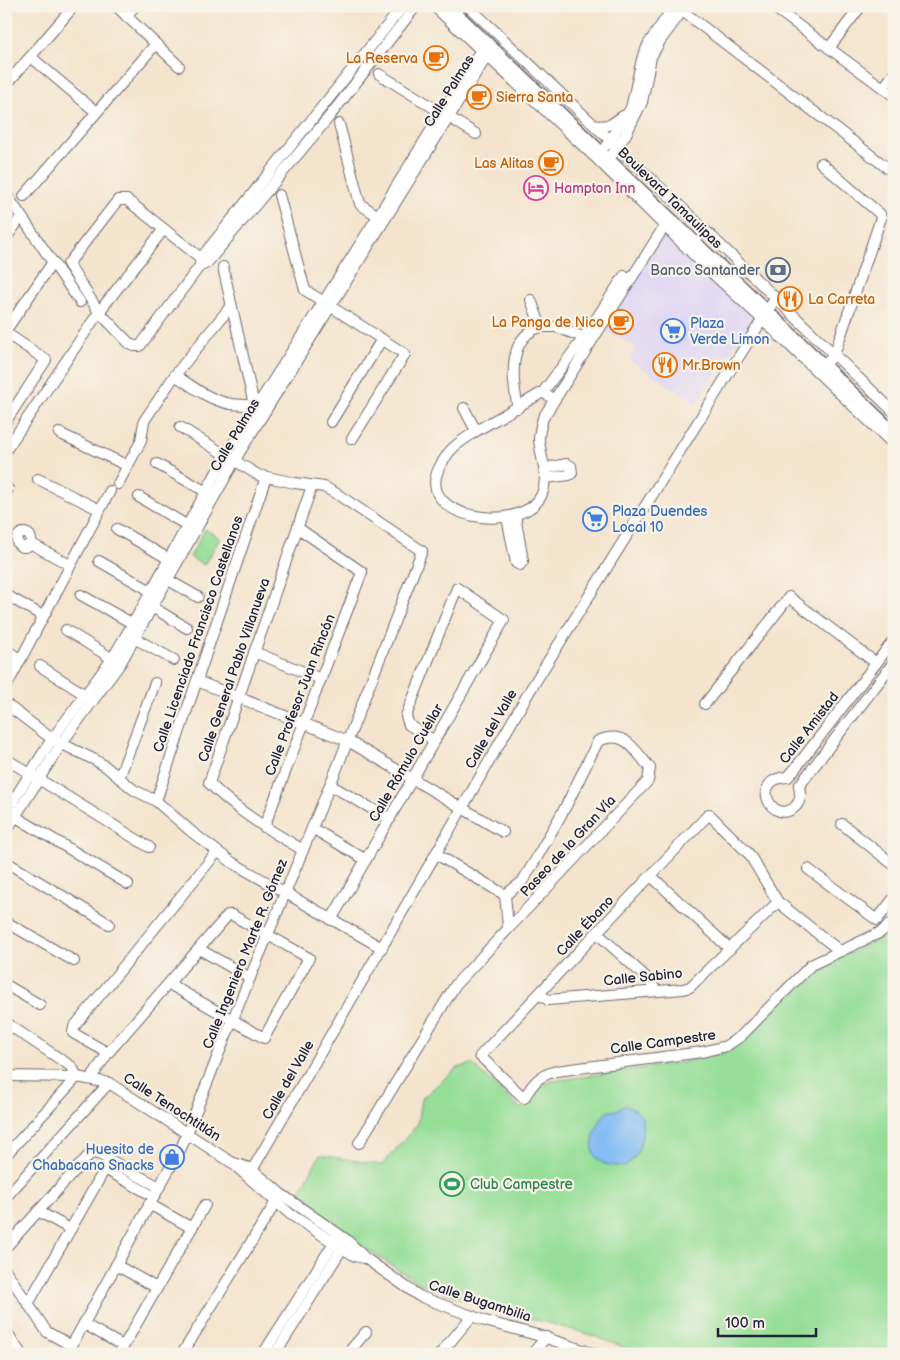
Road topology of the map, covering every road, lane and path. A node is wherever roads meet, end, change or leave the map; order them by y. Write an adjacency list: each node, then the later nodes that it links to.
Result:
1 (74, 6): 16 (street)
2 (135, 6): 11 (street)
3 (403, 6): 13 (street)
4 (416, 6): 13 (street)
5 (434, 6): 15 (street)
6 (772, 6): 14 (street)
7 (861, 6): 14 (street)
8 (117, 7): 11 (street)
9 (459, 7): 21 (main road, Boulevard Tamaulipas); 30 (street); 32 (main road, Boulevard Tamaulipas)
10 (680, 7): 24 (street); 32 (street); 34 (street)
11 (126, 16): 12 (street)
12 (156, 44): 17 (street); 26 (street)
13 (377, 48): 25 (street); 28 (street)
14 (829, 48): 22 (street)
15 (484, 53): 21 (street); 27 (street, Calle Palmas)
16 (31, 57): 20 (street); 26 (street)
17 (178, 66)
18 (379, 74): 27 (street)
19 (894, 74): 22 (street)
20 (6, 85)
21 (526, 87): 32 (main road, Boulevard Tamaulipas)
22 (883, 88): 23 (street)
23 (894, 96)
24 (631, 108): 30 (street); 32 (street)
25 (320, 110): 28 (street); 35 (street)
26 (96, 112): 39 (street)
27 (445, 116): 31 (street); 41 (street, Calle Palmas)
28 (329, 117): 35 (street)
29 (339, 124): 41 (street)
30 (595, 126): 32 (street)
31 (476, 134)
32 (607, 153): 36 (main road, Boulevard Tamaulipas); 52 (main road, Boulevard Tamaulipas)
33 (821, 163): 58 (street)
34 (894, 172)
35 (271, 178): 46 (street)
36 (636, 192): 42 (street); 52 (main road, Boulevard Tamaulipas)
37 (6, 194): 40 (street)
38 (279, 195): 50 (street)
39 (24, 196)
40 (21, 217): 44 (street); 45 (street)
41 (381, 219): 50 (street, Calle Palmas)
42 (662, 225): 52 (street); 56 (street)
43 (164, 229): 46 (street); 53 (street); 53 (street)
44 (6, 238)
45 (53, 262): 49 (street); 55 (street)
46 (202, 263): 53 (street)
47 (223, 267): 51 (street)
48 (530, 300): 54 (street)
49 (80, 302)
50 (327, 304): 57 (street); 62 (street, Calle Palmas)
51 (231, 306): 59 (street); 62 (street)
52 (770, 309): 58 (main road, Boulevard Tamaulipas); 136 (street, Calle del Valle)
53 (99, 312): 75 (street)
54 (541, 327): 56 (street); 64 (street)
55 (6, 332): 66 (street)
56 (588, 338): 60 (street); 61 (street)
57 (382, 339): 67 (street); 73 (street)
58 (826, 364): 65 (street); 68 (main road, Boulevard Tamaulipas); 72 (main road, Boulevard Tamaulipas); 74 (street)
59 (175, 375): 62 (street); 78 (street)
60 (543, 392): 61 (street); 64 (street)
61 (554, 398): 85 (street)
62 (259, 406): 76 (street, Calle Palmas)
63 (464, 408): 70 (street)
64 (518, 408): 70 (street)
65 (894, 412)
66 (6, 421)
67 (331, 422)
68 (894, 424)
69 (180, 427): 76 (street)
70 (476, 431): 85 (street)
71 (59, 432): 78 (street)
72 (894, 432)
73 (352, 439)
74 (894, 445)
75 (6, 450)
76 (230, 459): 79 (street); 82 (street, Calle Palmas)
77 (157, 464): 82 (street)
78 (128, 466): 84 (street)
79 (266, 477): 81 (street); 115 (street, Calle Licenciado Francisco Castellanos)
80 (38, 479): 84 (street)
81 (312, 486): 87 (street, Calle General Pablo Villanueva); 125 (street, Calle Ingeniero Marte R. Gómez)
82 (211, 495): 86 (street, Calle Palmas)
83 (139, 497): 86 (street)
84 (100, 510): 93 (street)
85 (511, 516): 89 (street)
86 (192, 528): 92 (street, Calle Palmas)
87 (298, 528): 107 (street, Calle General Pablo Villanueva); 114 (street, Calle Profesor Juan Rincón)
88 (118, 529): 92 (street)
89 (515, 539)
90 (30, 543): 93 (street)
91 (99, 561): 95 (street)
92 (173, 561): 94 (street, Calle Palmas); 95 (street, Calle Palmas)
93 (70, 565): 100 (street)
94 (168, 580): 95 (street, Calle Palmas); 98 (street)
95 (155, 593): 99 (street, Calle Palmas); 101 (street, Calle Palmas)
96 (6, 595): 100 (street)
97 (81, 595): 101 (street)
98 (198, 597)
99 (152, 607): 101 (street, Calle Palmas); 102 (street)
100 (43, 616): 108 (street)
101 (137, 626): 104 (street, Calle Palmas); 110 (street, Calle Palmas)
102 (187, 628)
103 (66, 630): 110 (street)
104 (134, 638): 109 (street); 110 (street, Calle Palmas)
105 (894, 640): 112 (street, Calle Amistad)
106 (6, 650): 108 (street)
107 (254, 652): 114 (street); 119 (street, Calle General Pablo Villanueva)
108 (20, 659): 117 (street)
109 (174, 660)
110 (116, 661): 118 (street, Calle Palmas)
111 (894, 662): 123 (street, Calle Amistad)
112 (876, 663): 120 (street, Calle Amistad); 122 (street)
113 (40, 666): 118 (street)
114 (321, 679): 124 (street, Calle Profesor Juan Rincón)
115 (197, 681): 119 (street); 135 (street, Calle Licenciado Francisco Castellanos)
116 (155, 683): 131 (street)
117 (6, 687)
118 (89, 698): 127 (street, Calle Palmas)
119 (239, 698): 124 (street); 140 (street, Calle General Pablo Villanueva)
120 (849, 698): 123 (street); 130 (street, Calle Amistad)
121 (6, 704): 127 (street)
122 (705, 704)
123 (860, 706): 134 (street, Calle Amistad)
124 (304, 723): 125 (street); 140 (street, Calle Profesor Juan Rincón)
125 (348, 741): 132 (street); 133 (street, Calle Ingeniero Marte R. Gómez)
126 (435, 741): 126 (street, Calle Rómulo Cuéllar); 132 (street, Calle Rómulo Cuéllar)
127 (57, 742): 129 (street, Calle Palmas); 131 (street)
128 (6, 759): 129 (street)
129 (35, 777): 137 (street, Calle Palmas); 144 (street)
130 (788, 777): 134 (street); 134 (street, Calle Amistad)
131 (119, 778): 135 (street)
132 (412, 779): 136 (street); 138 (street, Calle Rómulo Cuéllar)
133 (330, 785): 138 (street); 142 (street, Calle Ingeniero Marte R. Gómez)
134 (799, 786)
135 (156, 801): 146 (street)
136 (461, 807): 143 (street); 147 (street, Calle del Valle)
137 (9, 813): 141 (street, Calle Palmas); 153 (street)
138 (390, 819): 148 (street, Calle Rómulo Cuéllar)
139 (842, 824): 150 (street)
140 (264, 827): 145 (street, Calle General Pablo Villanueva)
141 (8, 828)
142 (312, 828): 145 (street, Calle Ingeniero Marte R. Gómez); 148 (street)
143 (503, 832)
144 (149, 847)
145 (303, 850): 154 (street, Calle Ingeniero Marte R. Gómez)
146 (217, 852): 154 (street); 178 (street)
147 (436, 854): 155 (street); 165 (street, Calle del Valle)
148 (366, 860): 158 (street, Calle Rómulo Cuéllar)
149 (6, 862): 161 (street)
150 (894, 865)
151 (808, 869): 156 (street)
152 (651, 876): 157 (street, Calle Ébano); 163 (street, Calle Ébano); 167 (street)
153 (128, 884)
154 (285, 893): 158 (street); 164 (street, Calle Ingeniero Marte R. Gómez)
155 (505, 895): 162 (street); 162 (street, Paseo de la Gran Vía)
156 (894, 898)
157 (778, 902): 167 (street, Calle Sabino); 168 (street)
158 (332, 920): 165 (street)
159 (894, 921): 168 (street, Calle Campestre)
160 (6, 922): 169 (street)
161 (109, 924)
162 (508, 927): 186 (street, Paseo de la Gran Vía)
163 (597, 933): 173 (street); 174 (street, Calle Ébano)
164 (268, 935): 166 (street); 170 (street, Calle Ingeniero Marte R. Gómez); 176 (street)
165 (382, 948): 189 (street, Calle del Valle)
166 (199, 949): 170 (street); 171 (street)
167 (730, 949): 173 (street, Calle Sabino)
168 (840, 950): 179 (street, Calle Campestre)
169 (74, 961)
170 (250, 978): 176 (street, Calle Ingeniero Marte R. Gómez)
171 (169, 984): 176 (street); 178 (street)
172 (6, 985): 175 (street)
173 (656, 990): 174 (street, Calle Sabino)
174 (539, 994): 179 (street, Calle Ébano)
175 (40, 1005)
176 (233, 1020): 185 (street, Calle Ingeniero Marte R. Gómez)
177 (6, 1023): 181 (street)
178 (108, 1053): 182 (street)
179 (480, 1056)
180 (11, 1076): 181 (street, Calle Tenochtitlán); 184 (street)
181 (77, 1076): 182 (street, Calle Tenochtitlán); 187 (street)
182 (91, 1078): 183 (street, Calle Tenochtitlán)
183 (109, 1083): 185 (street, Calle Tenochtitlán); 191 (street)
184 (6, 1086)
185 (188, 1133): 189 (street, Calle Tenochtitlán); 190 (street, Calle Ingeniero Marte R. Gómez)
186 (359, 1143)
187 (6, 1155)
188 (107, 1164): 190 (street); 194 (street); 196 (street)
189 (250, 1173): 192 (street, Calle Bugambilia)
190 (154, 1196): 195 (street); 199 (street, Calle Ingeniero Marte R. Gómez)
191 (6, 1197)
192 (278, 1198): 197 (street, Calle Bugambilia); 212 (street)
193 (205, 1205): 195 (street)
194 (38, 1212): 196 (street); 198 (street)
195 (192, 1228): 201 (street)
196 (70, 1229): 202 (street)
197 (341, 1242): 203 (street, Calle Bugambilia); 210 (street); 213 (street)
198 (6, 1247)
199 (116, 1264): 201 (street); 204 (street, Calle Ingeniero Marte R. Gómez)
200 (6, 1272): 202 (street)
201 (157, 1288): 209 (street)
202 (28, 1304): 208 (street)
203 (472, 1316): 207 (street, Calle Bugambilia); 215 (street)
204 (84, 1324): 208 (street, Calle Ingeniero Marte R. Gómez); 209 (street)
205 (6, 1331): 211 (street)
206 (366, 1332): 214 (street)
207 (546, 1337): 216 (street); 217 (street, Calle Bugambilia)
208 (69, 1350)
209 (121, 1350)
210 (279, 1352): 213 (street)
211 (21, 1354)
212 (182, 1354)
213 (264, 1354)
214 (348, 1354)
215 (440, 1354)
216 (532, 1354)
217 (595, 1354)

